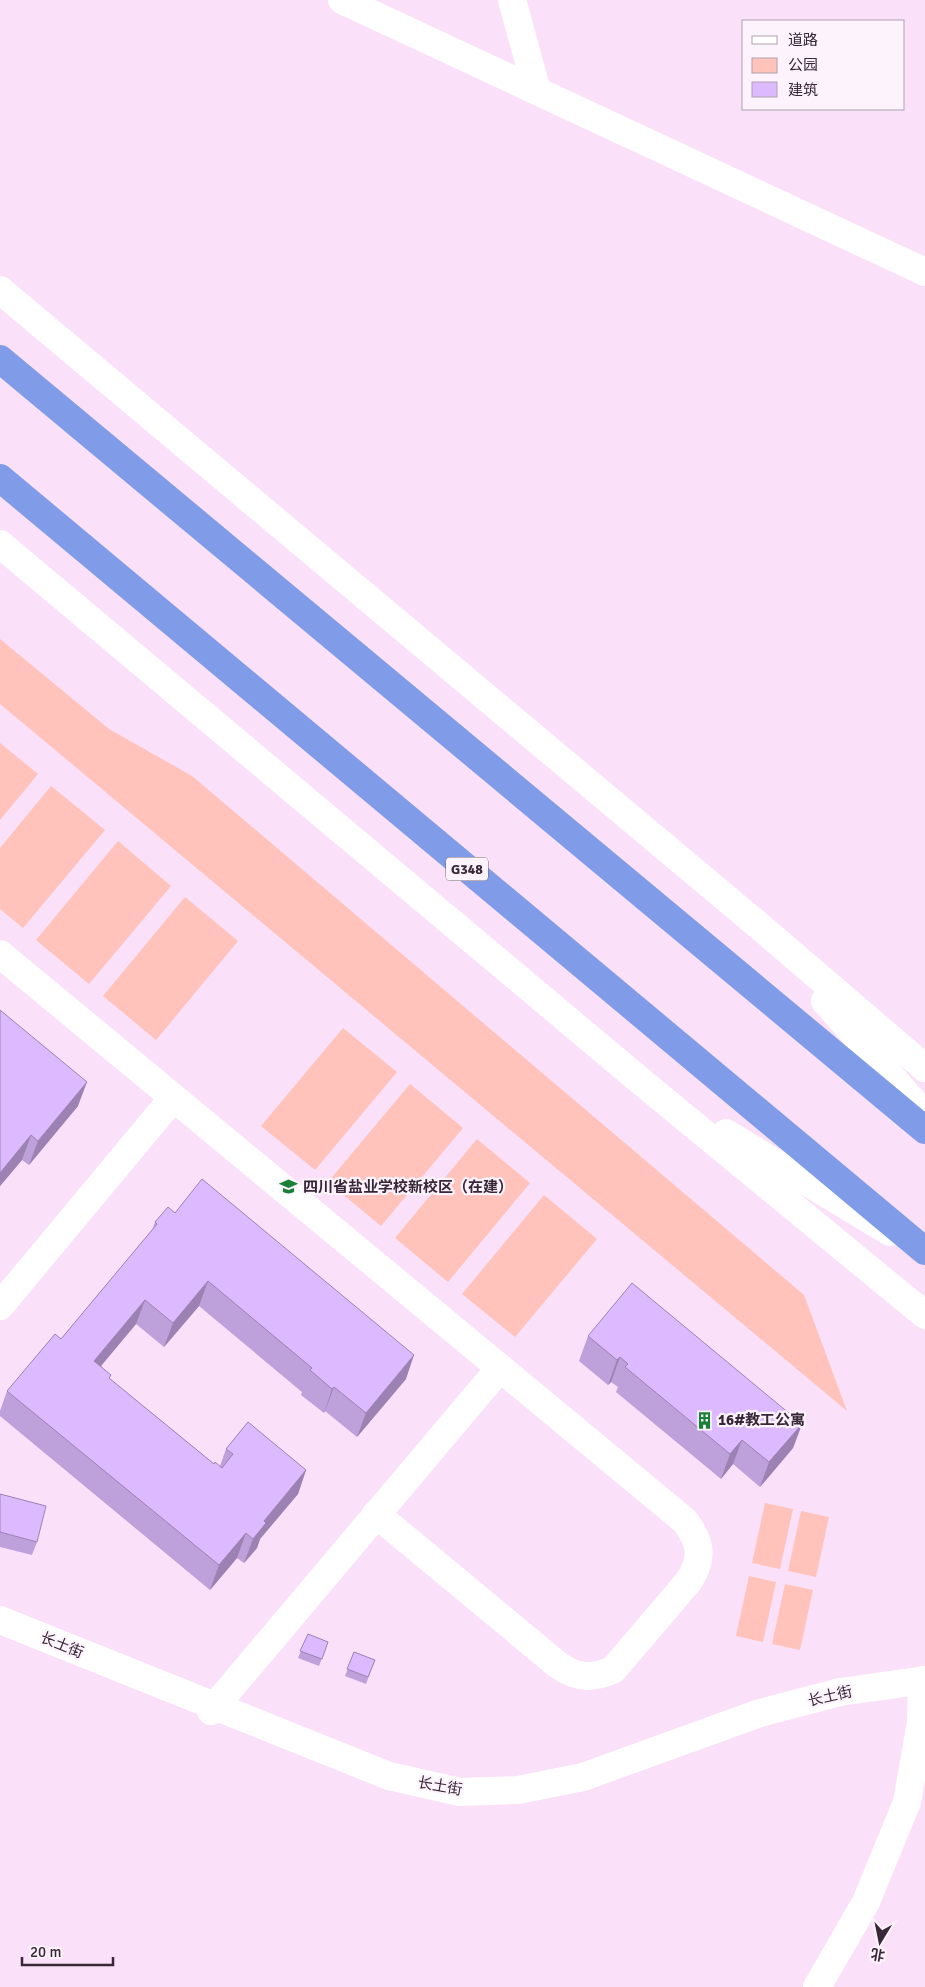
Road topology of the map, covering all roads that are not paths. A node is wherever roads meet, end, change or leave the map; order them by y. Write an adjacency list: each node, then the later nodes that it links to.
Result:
1 (342, 0): 3 (street)
2 (512, 0): 3 (street)
3 (536, 91): 4 (street)
4 (925, 272)
5 (0, 290): 9 (street)
6 (0, 359): 15 (highway)
7 (4, 482): 16 (highway, G348)
8 (0, 544): 12 (street)
9 (764, 930): 11 (street); 14 (street)
10 (0, 954): 13 (street)
11 (925, 1068)
12 (643, 1083): 16 (street); 18 (street)
13 (174, 1098): 17 (street); 19 (street)
14 (925, 1115)
15 (925, 1130)
16 (925, 1252)
17 (0, 1306)
18 (925, 1315)
19 (500, 1368): 20 (street); 20 (street)
20 (376, 1514): 23 (street)
21 (0, 1620): 23 (street, 长土街)
22 (923, 1680): 23 (street, 长土街); 24 (street)
23 (213, 1708)
24 (817, 1987)

